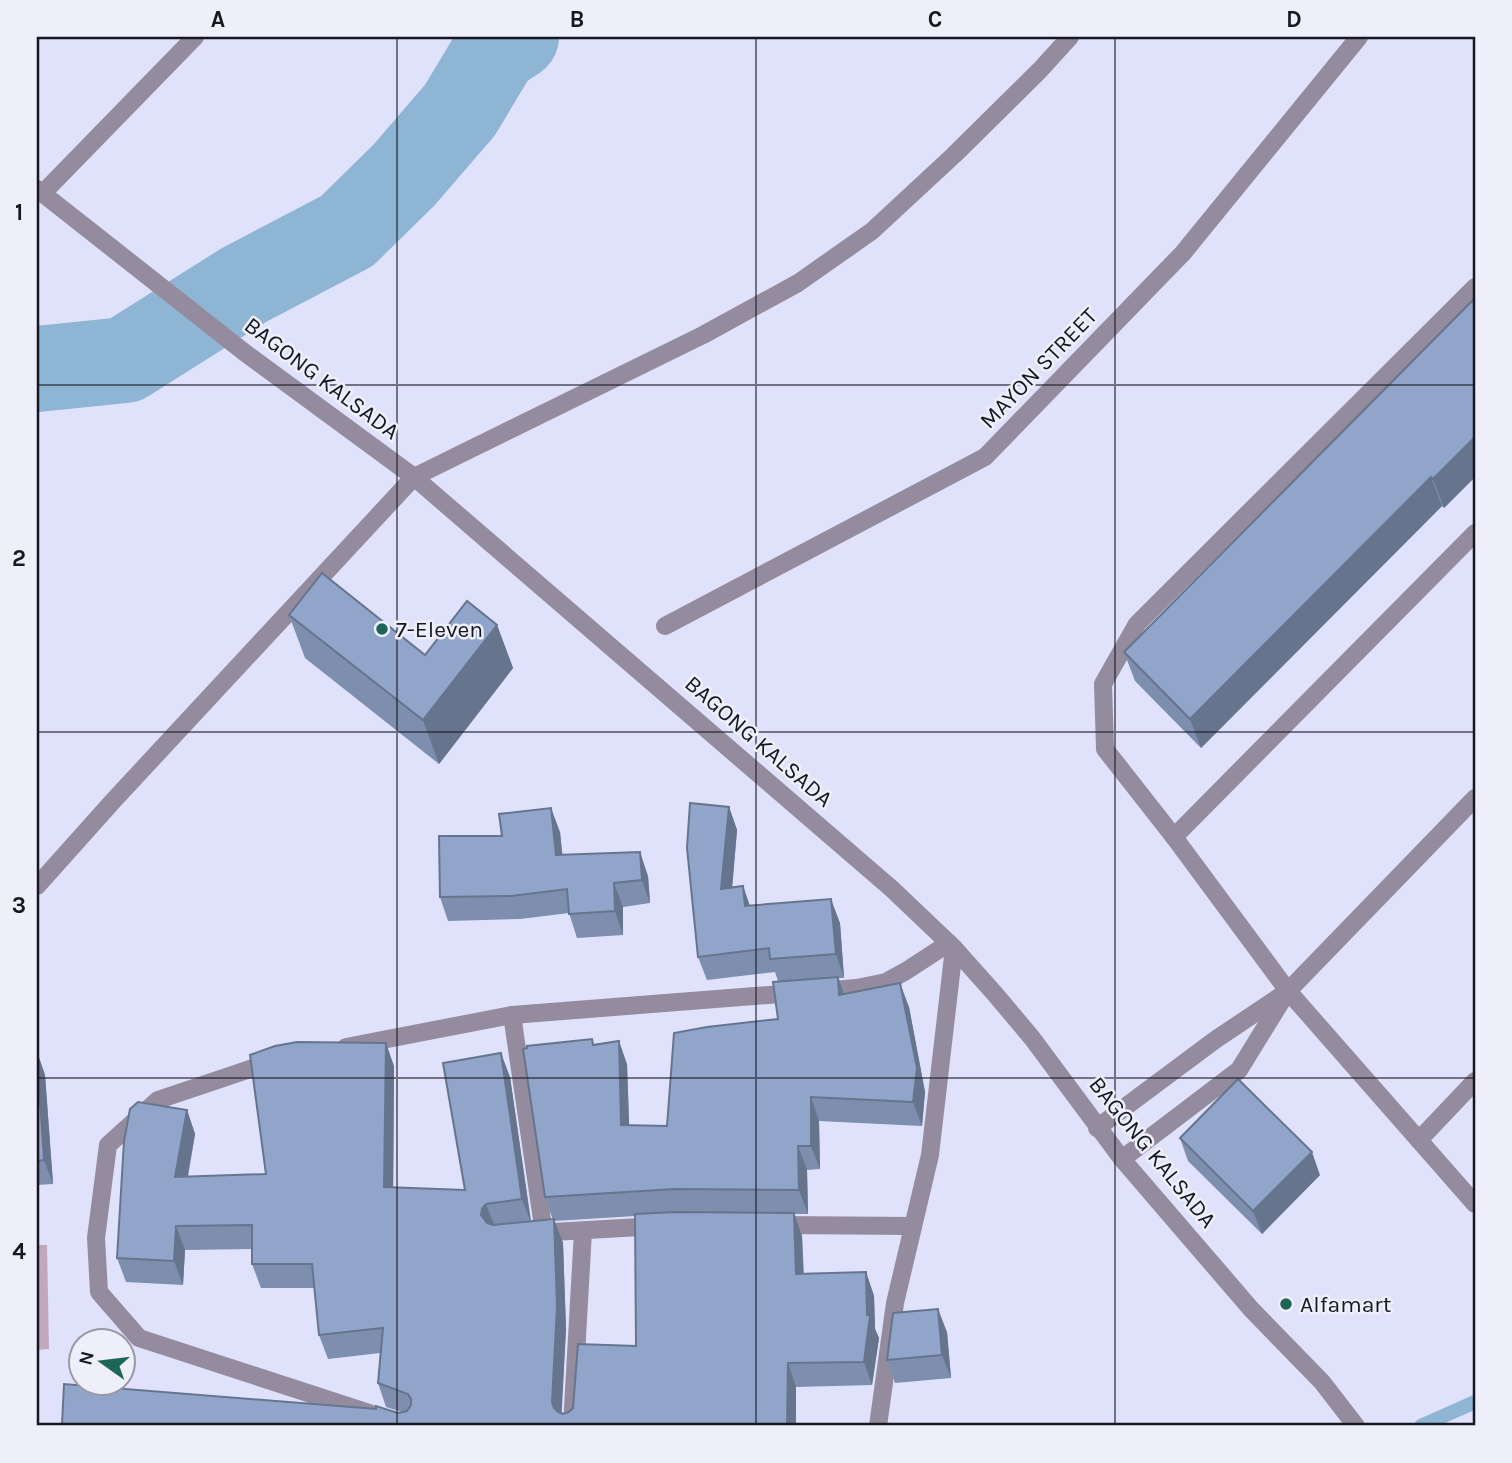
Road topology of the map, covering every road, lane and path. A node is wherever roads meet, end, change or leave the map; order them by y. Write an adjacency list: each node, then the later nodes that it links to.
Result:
1 (195, 37): 4 (street)
2 (1070, 37): 6 (street)
3 (1359, 37): 8 (street, MAYON STREET)
4 (40, 191): 6 (street, BAGONG KALSADA)
5 (1475, 287): 10 (street)
6 (414, 477): 11 (street); 12 (street, BAGONG KALSADA)
7 (1475, 533): 10 (street)
8 (665, 626)
9 (1475, 798): 13 (street)
10 (1174, 837): 13 (street)
11 (37, 886)
12 (951, 946): 14 (street); 18 (street, BAGONG KALSADA); 24 (street)
13 (1288, 990): 18 (street); 19 (street); 20 (street)
14 (512, 1015): 15 (street); 26 (street)
15 (335, 1049)
16 (294, 1057): 29 (street)
17 (1475, 1081): 19 (street)
18 (1097, 1128): 20 (street, BAGONG KALSADA)
19 (1419, 1140): 21 (street)
20 (1122, 1159): 28 (street, BAGONG KALSADA)
21 (1475, 1204)
22 (671, 1225): 25 (street)
23 (765, 1225): 24 (street)
24 (913, 1226): 31 (street)
25 (583, 1231): 26 (street); 30 (street)
26 (544, 1233): 27 (street)
27 (522, 1235)
28 (1355, 1425)
29 (410, 1426)
30 (572, 1426)
31 (878, 1426)

